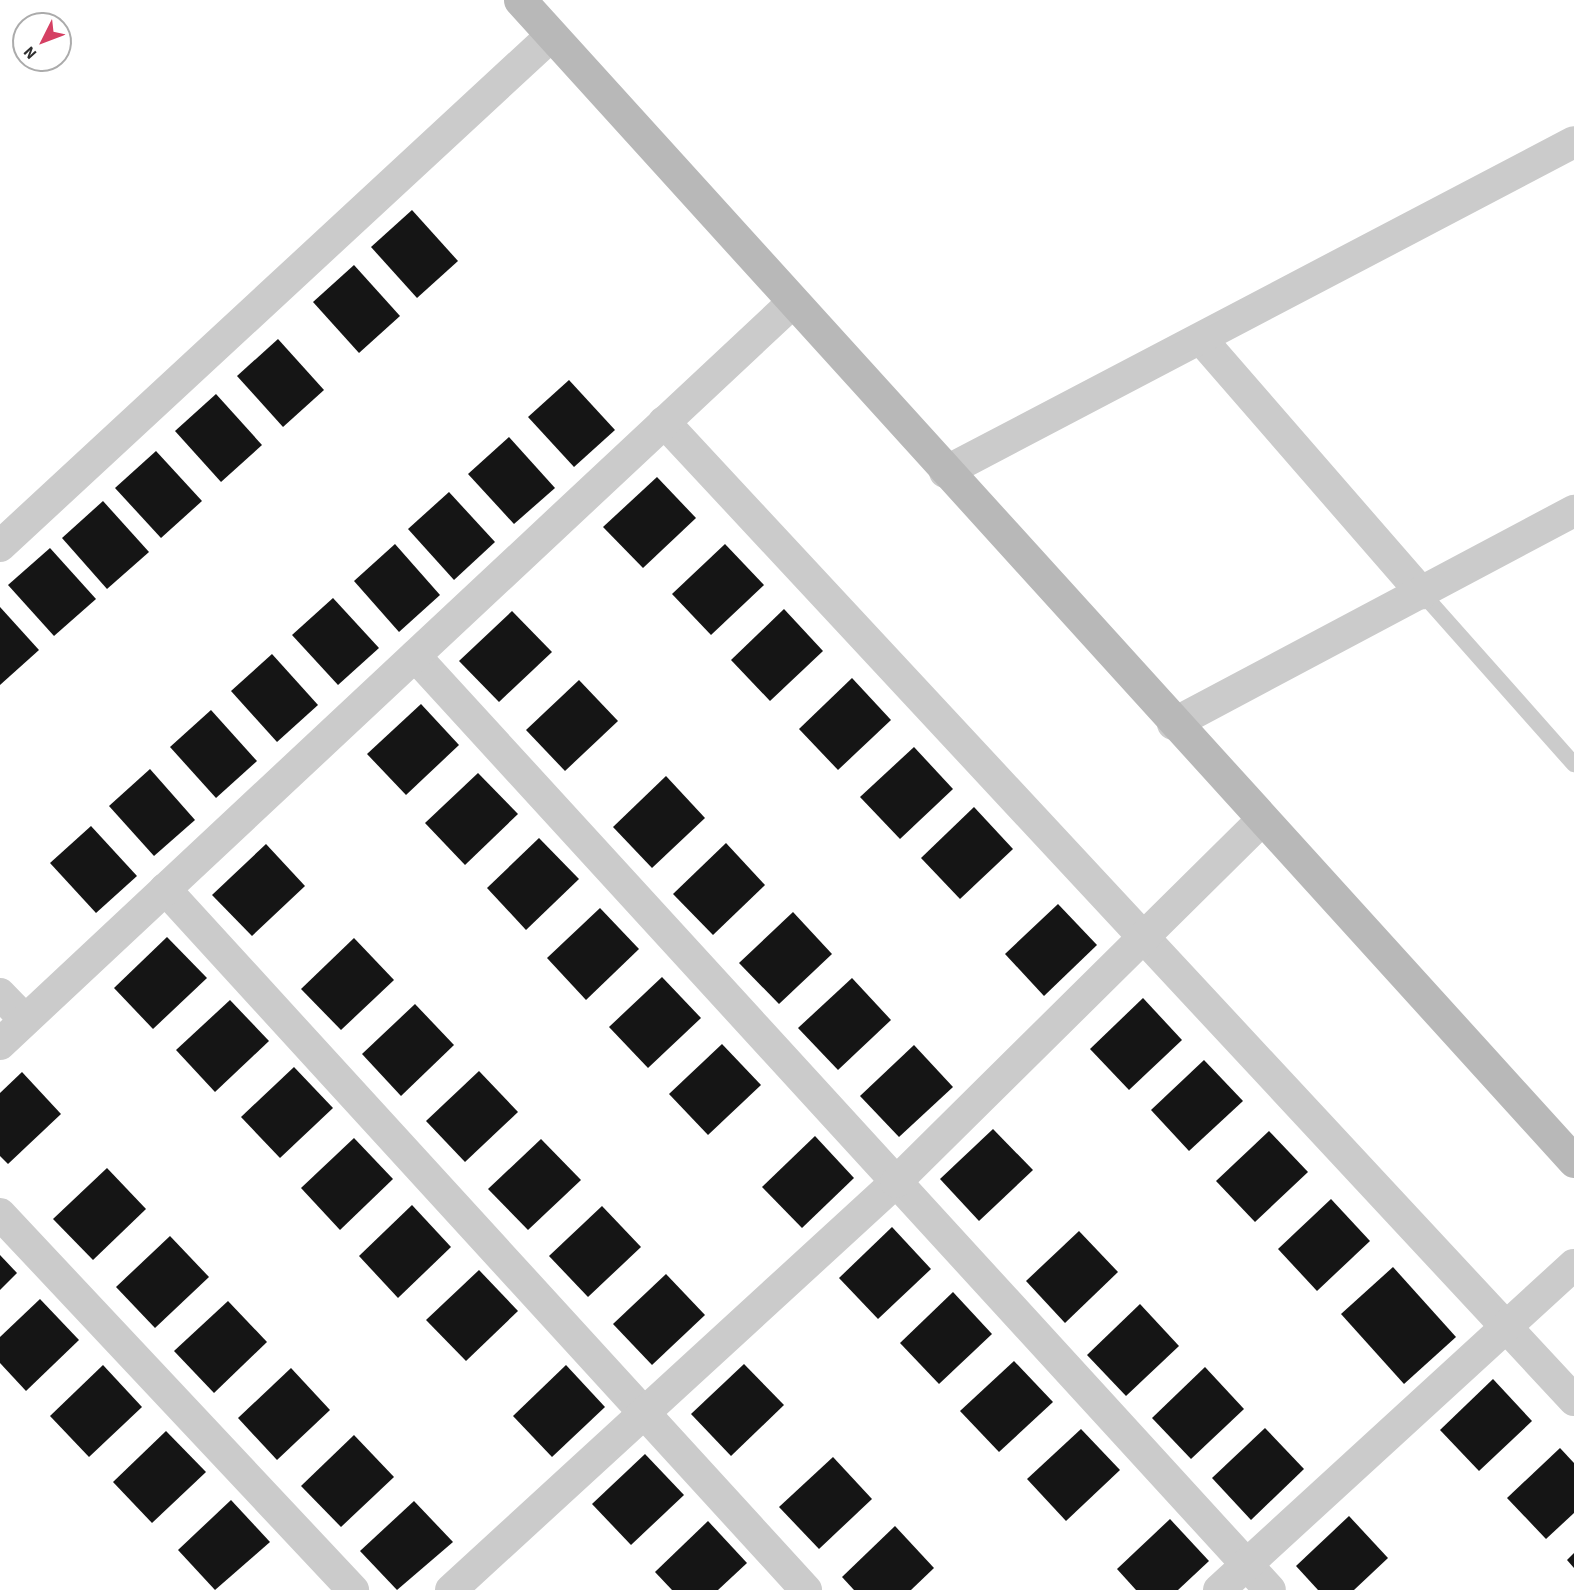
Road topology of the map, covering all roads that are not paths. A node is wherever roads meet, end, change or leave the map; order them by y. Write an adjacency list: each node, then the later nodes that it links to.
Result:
1 (520, 0): 2 (main road)
2 (552, 35): 4 (main road); 9 (street)
3 (1574, 142): 5 (street)
4 (792, 303): 6 (street); 7 (main road)
5 (1201, 339): 7 (street); 10 (street)
6 (664, 422): 11 (street); 16 (street)
7 (945, 472): 12 (main road)
8 (1574, 511): 10 (street)
9 (0, 546)
10 (1422, 593): 12 (street); 13 (lane)
11 (414, 656): 15 (street); 21 (street)
12 (1173, 724): 14 (main road)
13 (1574, 764)
14 (1262, 820): 16 (street); 20 (main road)
15 (165, 889): 18 (street); 26 (street)
16 (1145, 939): 21 (street); 24 (street)
17 (0, 994): 18 (street)
18 (25, 1020): 19 (street)
19 (0, 1044)
20 (1574, 1161)
21 (896, 1182): 26 (street); 27 (street)
22 (0, 1214): 28 (street)
23 (1574, 1265): 24 (street)
24 (1505, 1326): 25 (street); 27 (street)
25 (1574, 1400)
26 (643, 1412): 29 (street); 30 (street)
27 (1246, 1564): 31 (street); 32 (street)
28 (353, 1590)
29 (451, 1590)
30 (806, 1590)
31 (1219, 1590)
32 (1270, 1590)

